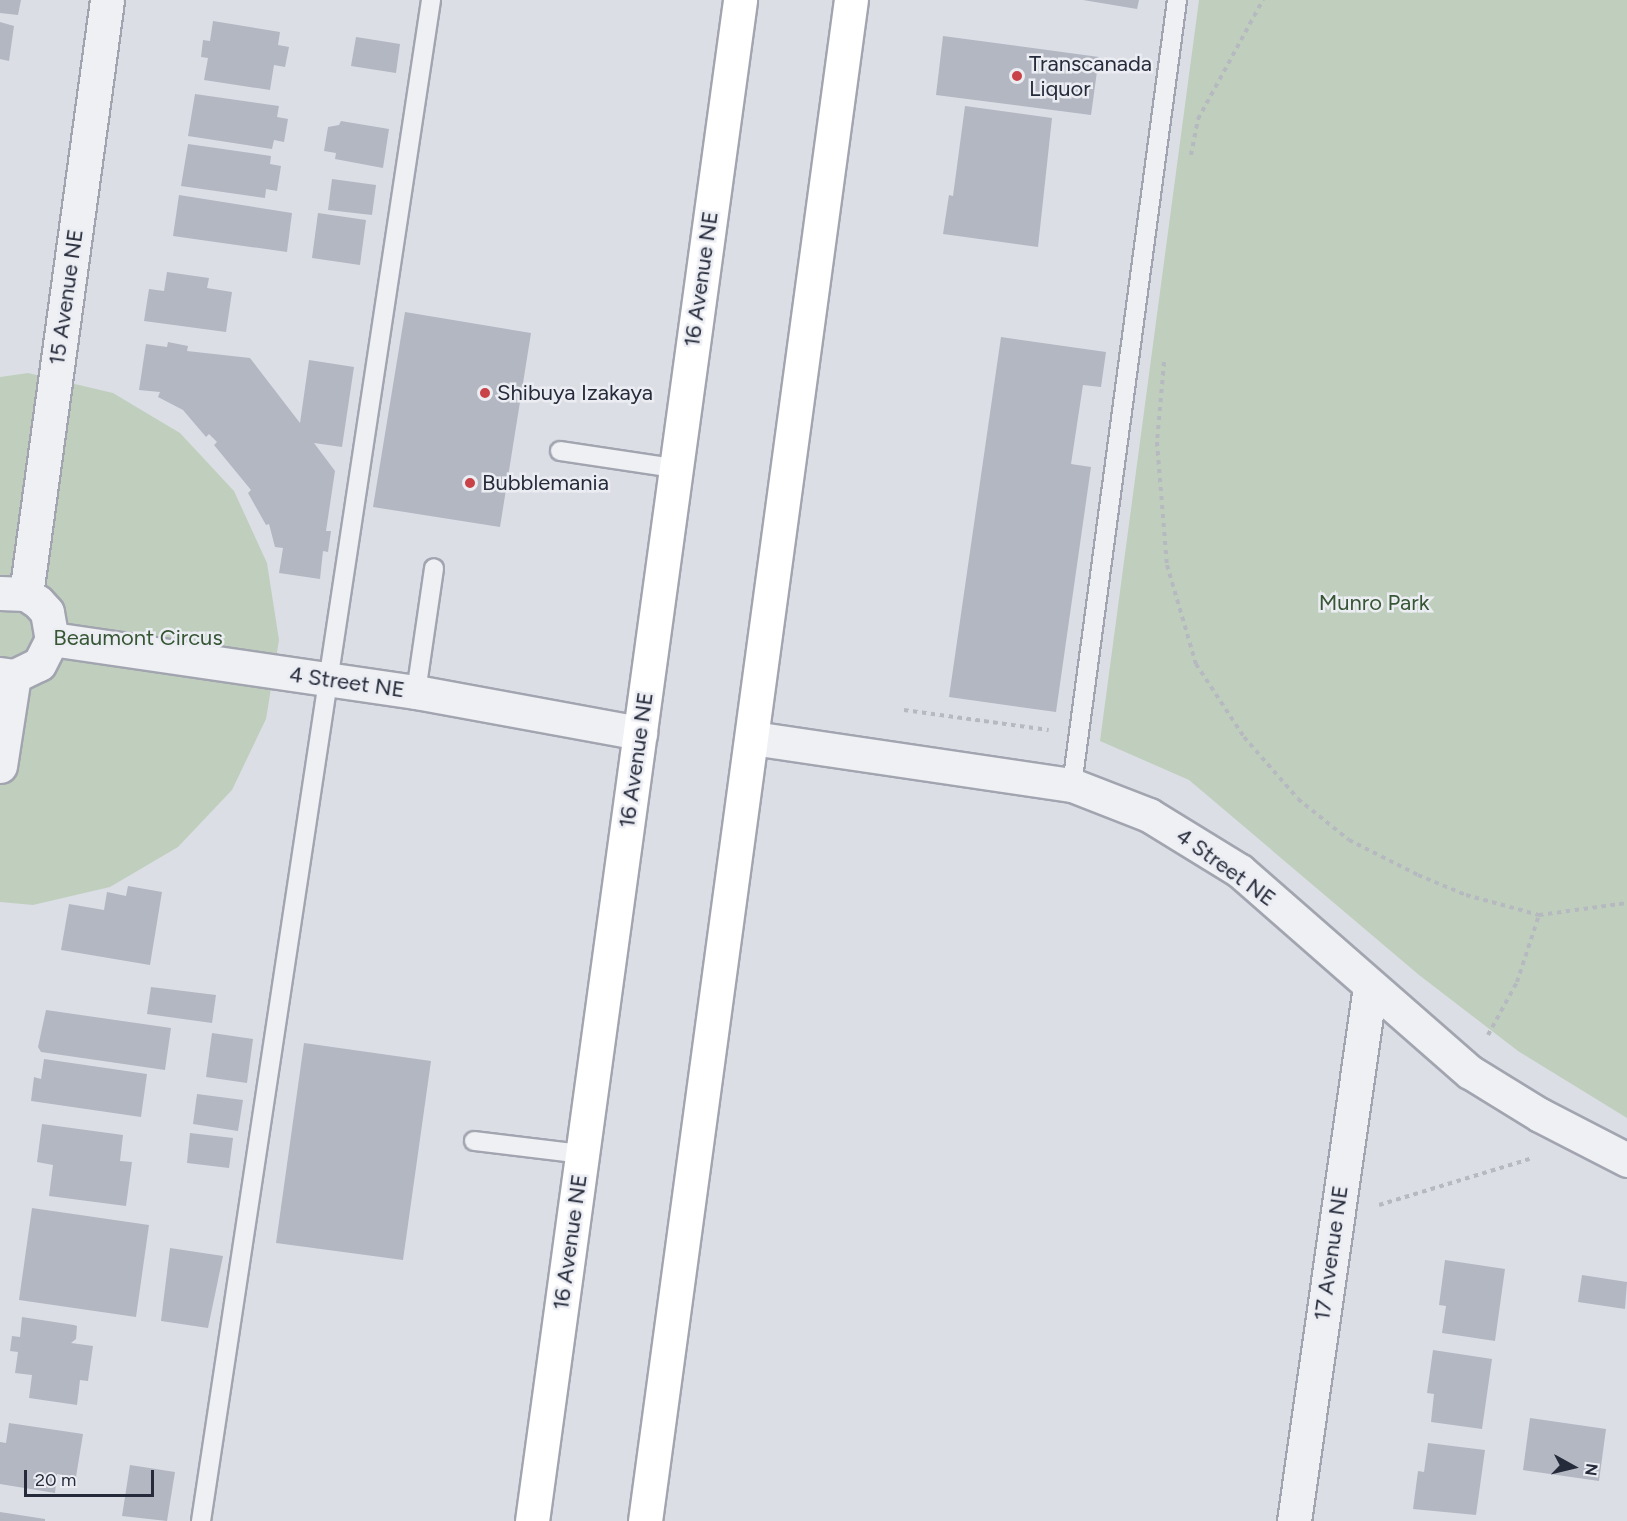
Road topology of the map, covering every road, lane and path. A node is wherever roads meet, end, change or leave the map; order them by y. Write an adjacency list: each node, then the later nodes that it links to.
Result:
1 (107, 0): 12 (street, 15 Avenue NE)
2 (431, 0): 15 (lane)
3 (741, 0): 10 (highway, 16 Avenue NE)
4 (851, 0): 20 (highway)
5 (1177, 0): 19 (lane)
6 (1263, 0): 7 (path)
7 (1190, 164)
8 (1164, 360): 24 (path)
9 (560, 451): 10 (lane)
10 (674, 468): 18 (highway, 16 Avenue NE)
11 (434, 568): 16 (lane)
12 (13, 594): 13 (street)
13 (52, 639): 14 (street); 15 (street, 4 Street NE)
14 (7, 675): 21 (street)
15 (327, 680): 16 (street, 4 Street NE); 32 (lane)
16 (417, 692): 18 (street, 4 Street NE)
17 (904, 710): 19 (path)
18 (640, 733): 28 (highway, 16 Avenue NE)
19 (1078, 734): 22 (lane)
20 (753, 738): 22 (street, 4 Street NE); 34 (highway)
21 (0, 766)
22 (1072, 785): 25 (street, 4 Street NE)
23 (1627, 903): 24 (path)
24 (1539, 915): 26 (path)
25 (1370, 986): 26 (street, 4 Street NE); 35 (street, 17 Avenue NE)
26 (1470, 1072): 30 (street, 4 Street NE)
27 (474, 1141): 28 (lane)
28 (582, 1154): 33 (highway, 16 Avenue NE)
29 (1533, 1158): 31 (path)
30 (1627, 1160)
31 (1376, 1206)
32 (201, 1521)
33 (532, 1521)
34 (645, 1521)
35 (1294, 1521)

